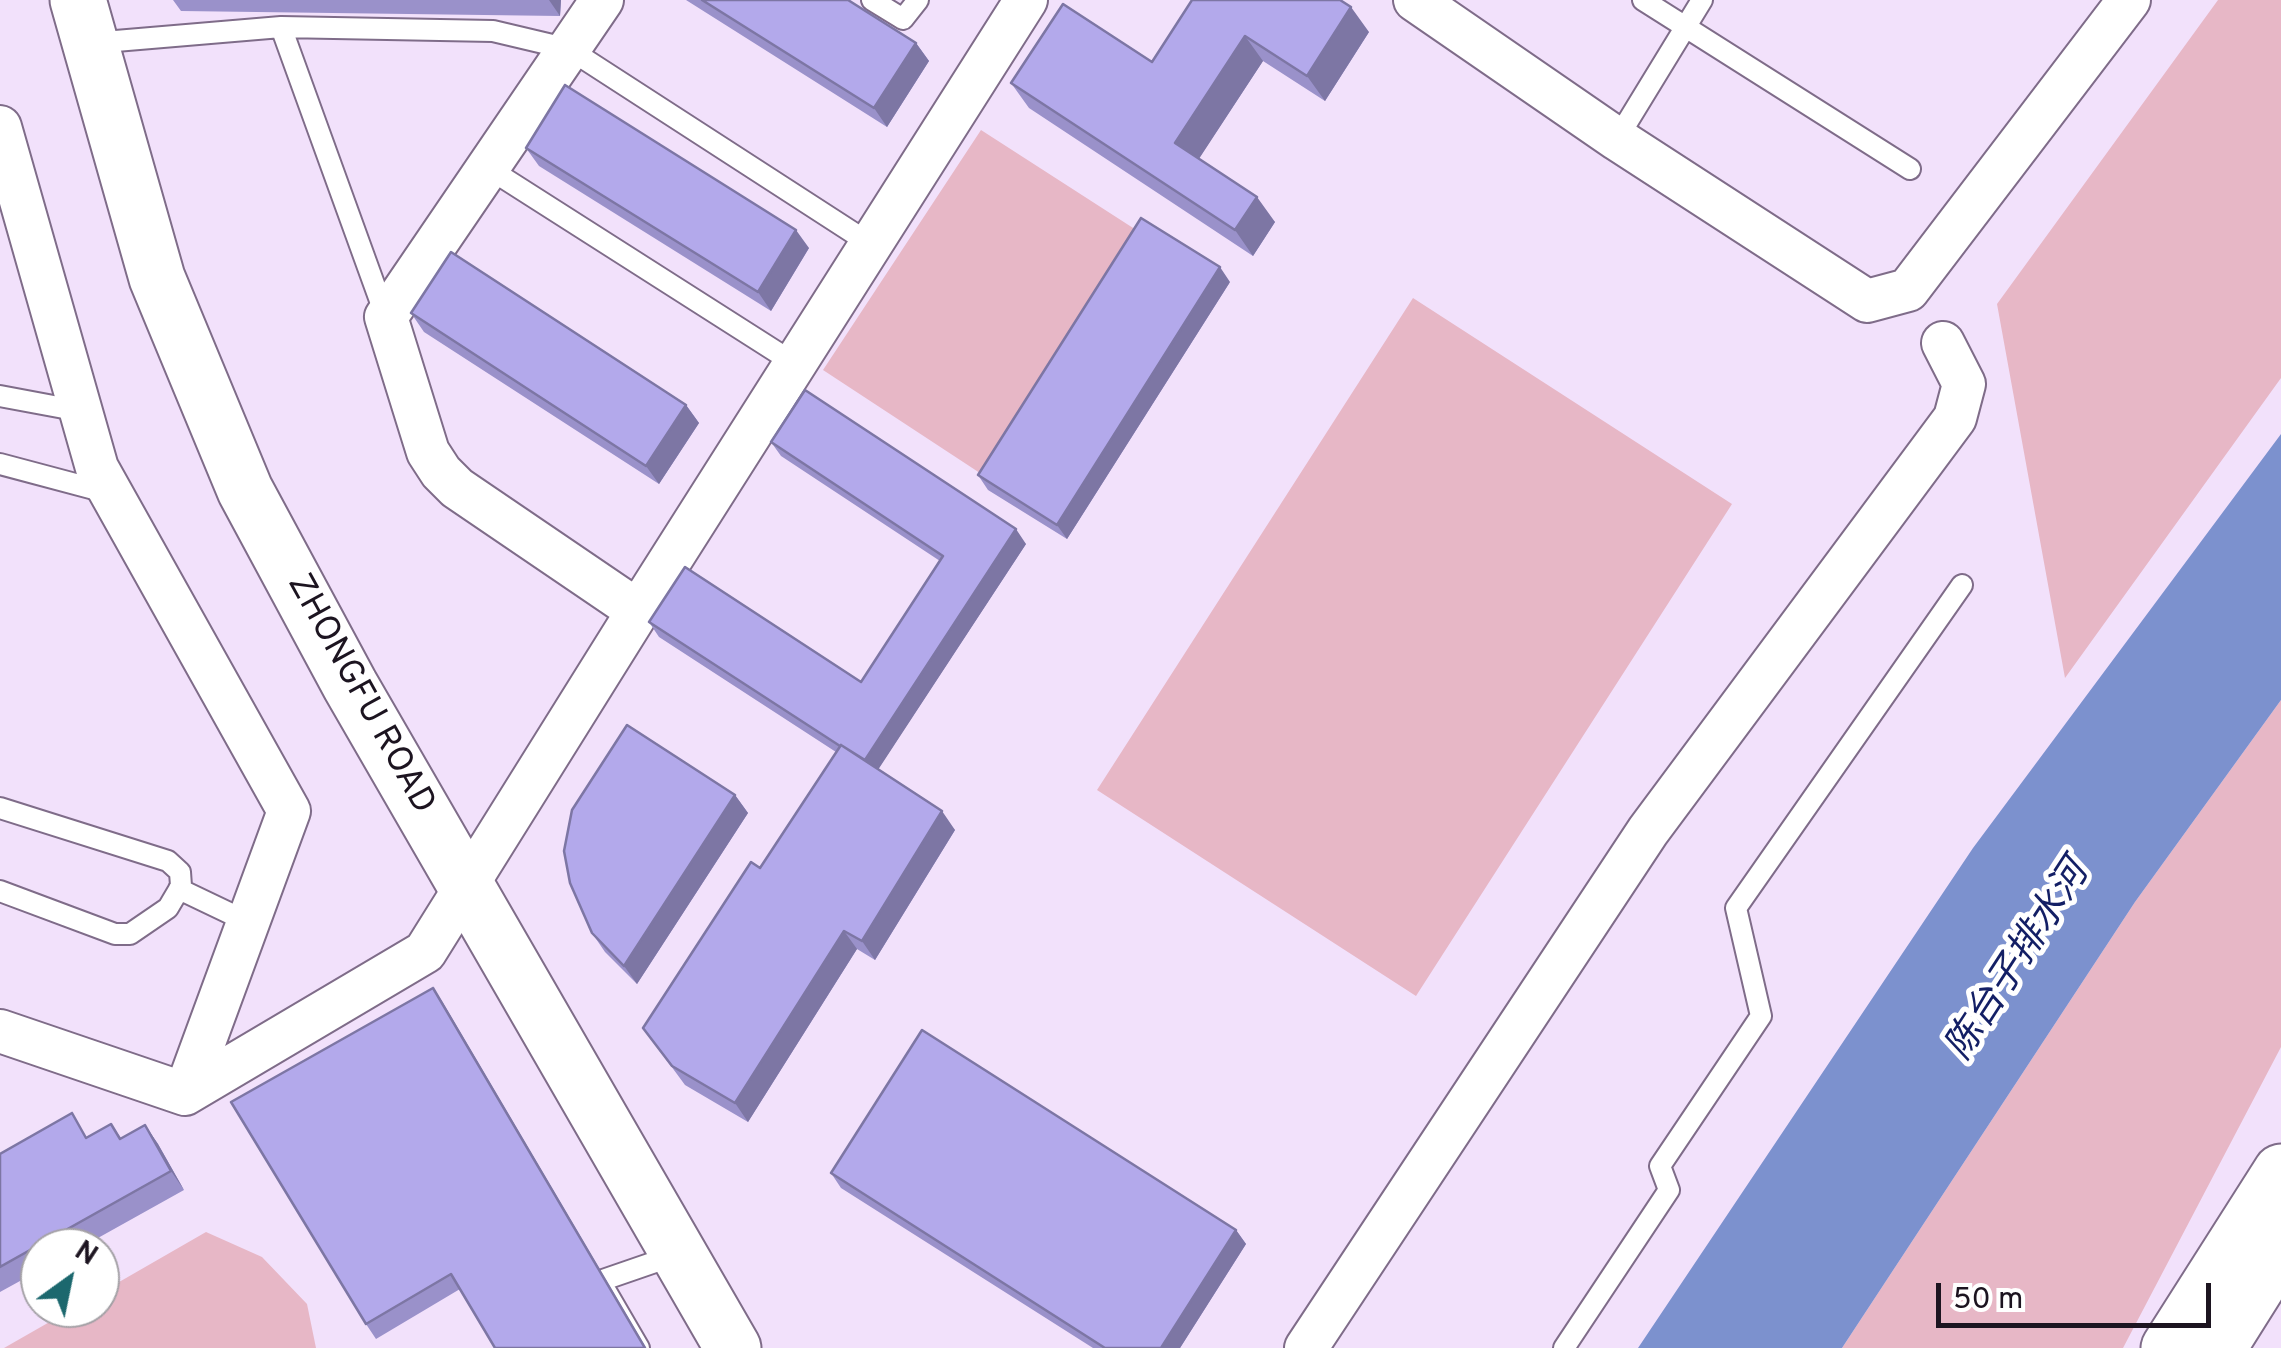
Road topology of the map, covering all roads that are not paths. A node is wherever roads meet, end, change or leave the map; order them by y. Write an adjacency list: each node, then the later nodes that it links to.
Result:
1 (602, 0): 12 (street)
2 (872, 0): 3 (lane)
3 (918, 0)
4 (1026, 0): 18 (street)
5 (1415, 0): 14 (street)
6 (1643, 0): 10 (lane)
7 (1702, 0): 10 (lane)
8 (2130, 0): 14 (street)
9 (77, 14): 11 (lane); 31 (main road, ZHONGFU ROAD)
10 (1686, 27): 14 (lane); 16 (lane)
11 (281, 28): 12 (lane); 19 (lane)
12 (568, 49): 15 (street); 18 (lane)
13 (0, 127): 17 (street)
14 (1617, 139)
15 (488, 168): 19 (street); 21 (lane)
16 (1910, 169)
17 (13, 216): 23 (street)
18 (872, 245): 21 (street)
19 (386, 317): 27 (street)
20 (1943, 343): 41 (street)
21 (796, 365): 27 (street)
22 (0, 396): 23 (lane)
23 (80, 410): 25 (street)
24 (0, 464): 25 (lane)
25 (110, 493): 32 (street)
26 (1962, 585): 42 (lane)
27 (638, 610): 31 (street)
28 (0, 808): 29 (lane)
29 (178, 889): 30 (lane); 32 (lane)
30 (0, 891)
31 (460, 891): 34 (street); 37 (main road, ZHONGFU ROAD); 40 (main road, ZHONGFU ROAD)
32 (248, 922): 34 (street)
33 (0, 1031): 34 (street)
34 (184, 1094)
35 (2281, 1172): 43 (main road)
36 (2281, 1248): 44 (main road)
37 (658, 1261): 38 (lane); 39 (main road, ZHONGFU ROAD)
38 (639, 1348)
39 (709, 1348)
40 (734, 1348)
41 (1306, 1348)
42 (1564, 1348)
43 (2169, 1348)
44 (2218, 1348)

